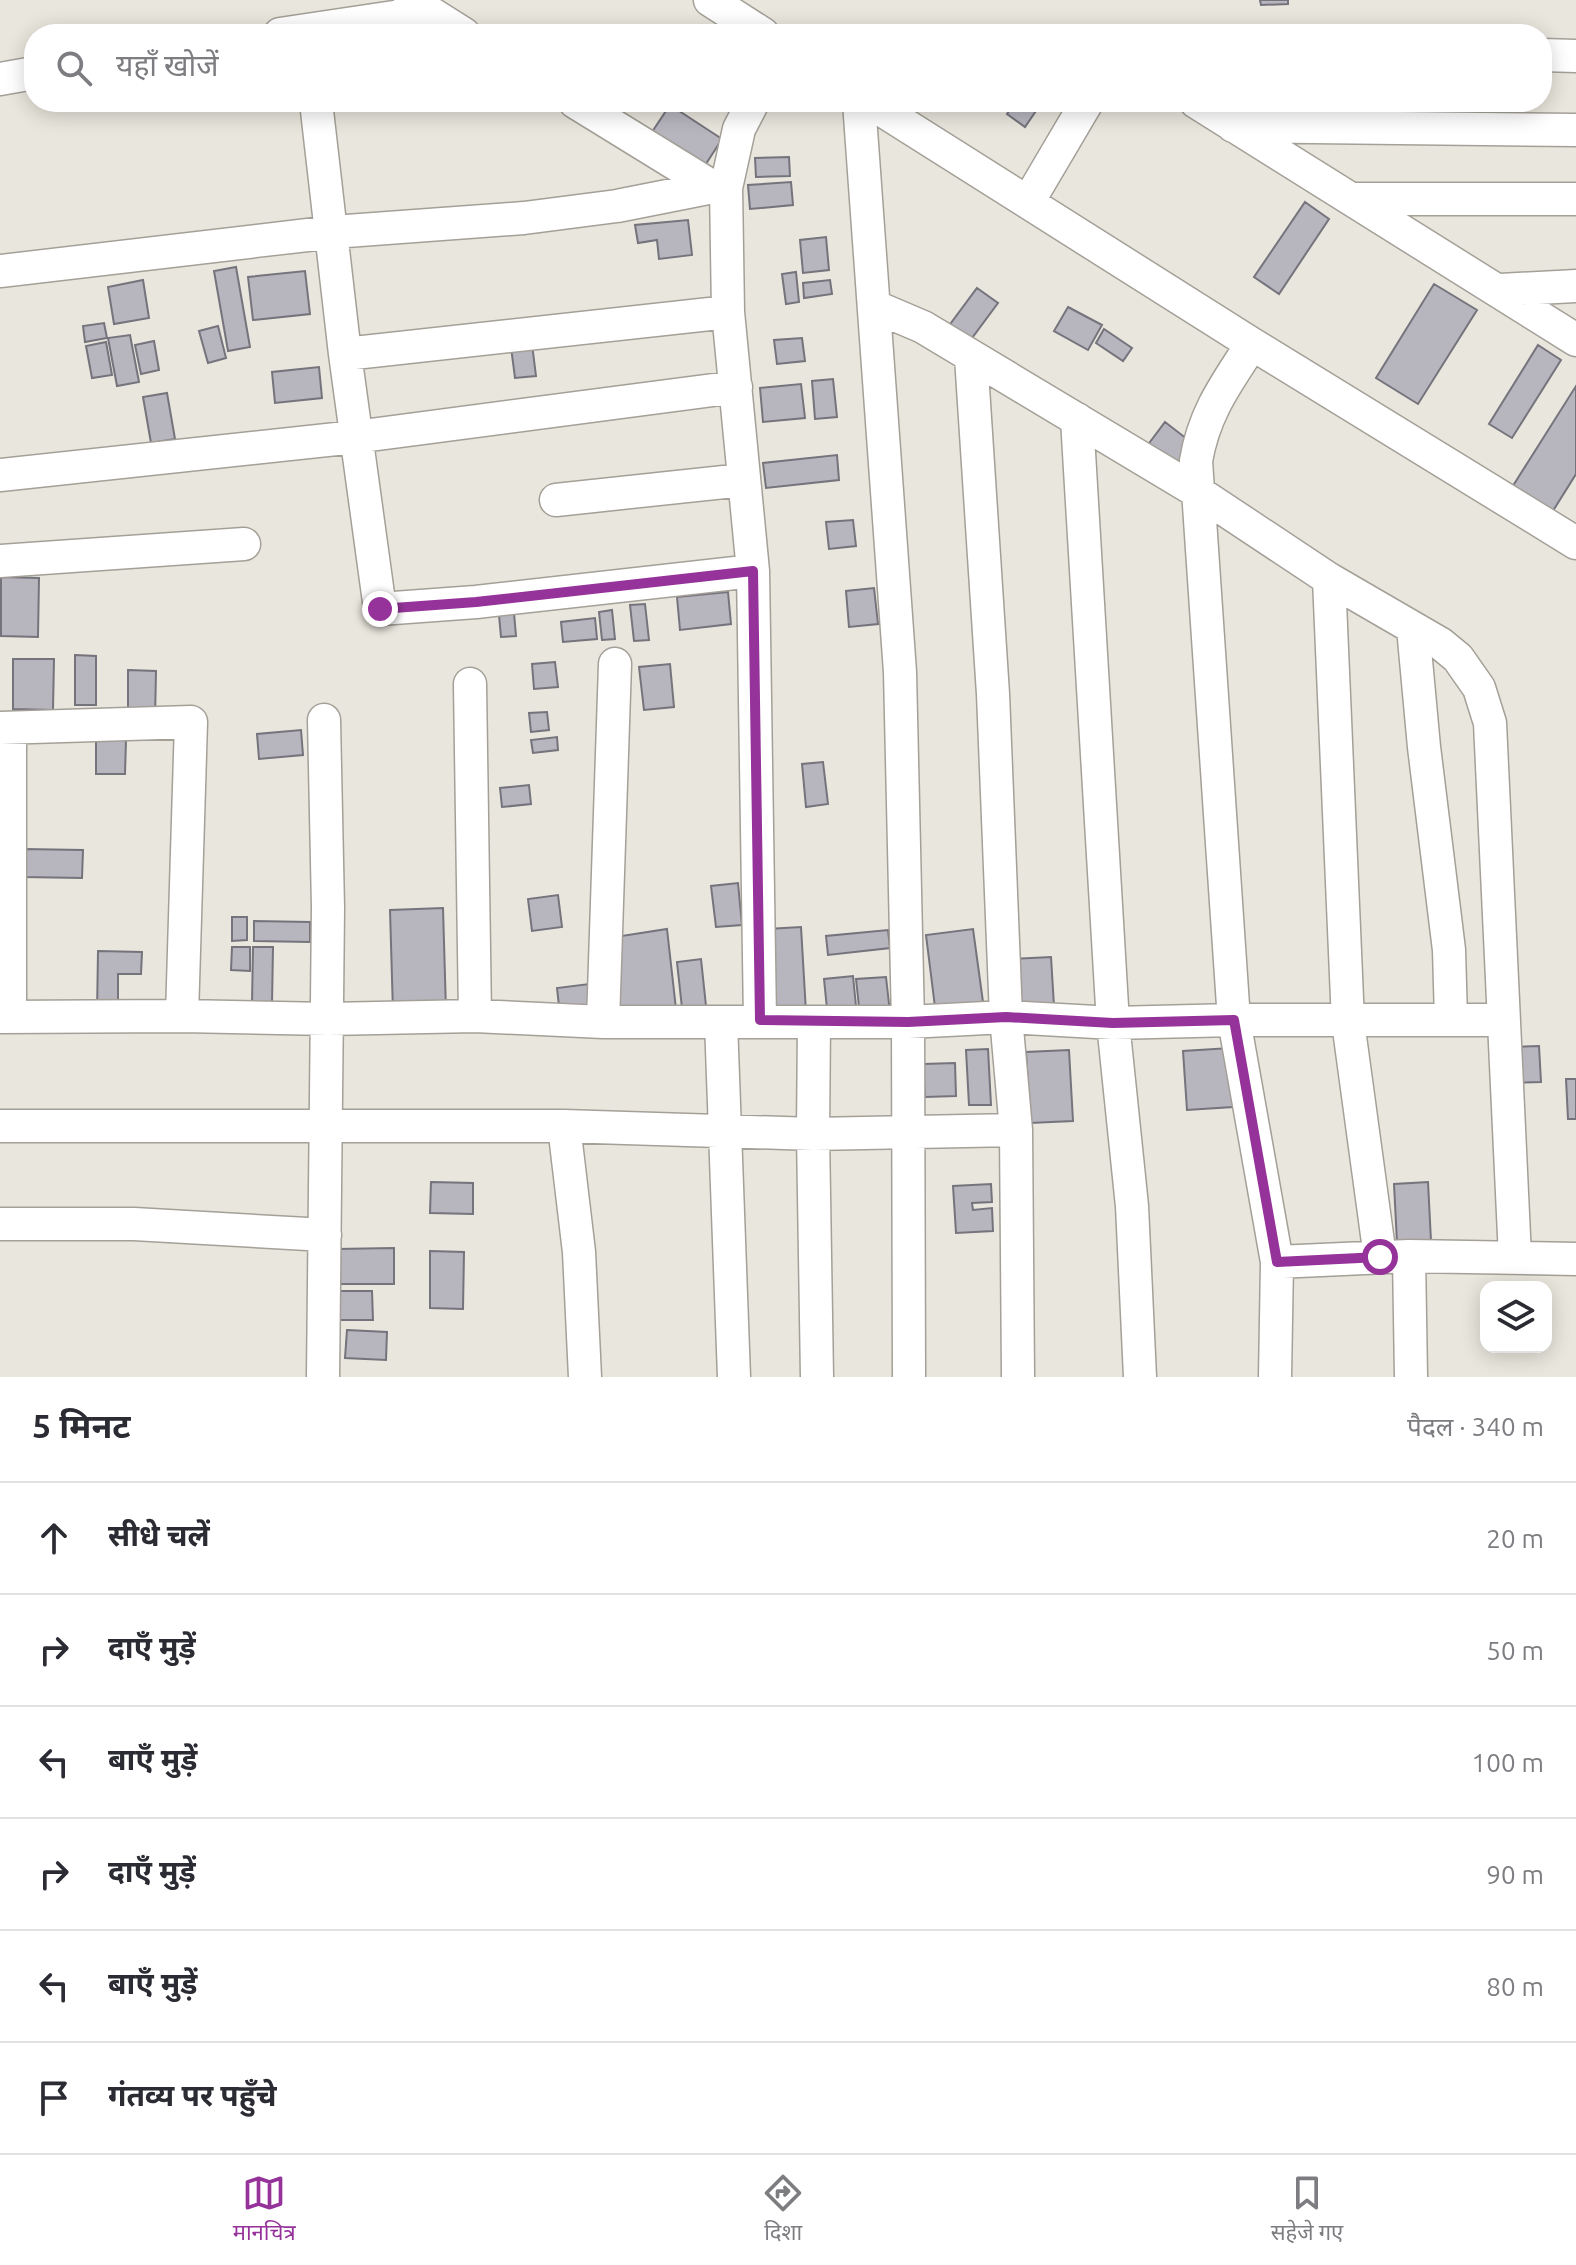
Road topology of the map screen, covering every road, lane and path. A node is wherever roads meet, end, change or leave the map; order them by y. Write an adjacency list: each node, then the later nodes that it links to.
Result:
1 (710, 0): 3 (street)
2 (419, 6): 4 (street); 5 (street)
3 (749, 17)
4 (299, 24)
5 (448, 24)
6 (1552, 55): 7 (street)
7 (1576, 56)
8 (24, 75): 9 (street)
9 (0, 79)
10 (317, 112): 23 (street)
11 (592, 112): 19 (street)
12 (748, 112): 19 (street)
13 (860, 112): 27 (street)
14 (885, 112): 22 (street)
15 (1081, 112): 22 (street)
16 (1211, 112): 17 (street)
17 (1233, 126): 18 (street); 20 (street)
18 (1576, 130)
19 (719, 188): 23 (street); 28 (street)
20 (1351, 199): 21 (street); 26 (street)
21 (1576, 199)
22 (1028, 202): 30 (street)
23 (333, 232): 24 (street); 31 (street)
24 (0, 271)
25 (1576, 286): 26 (street)
26 (1500, 290): 29 (street)
27 (876, 307): 32 (street); 62 (street)
28 (728, 312): 31 (street); 33 (street)
29 (1576, 340)
30 (1252, 344): 38 (street); 40 (street)
31 (345, 354): 35 (street)
32 (971, 357): 34 (street); 53 (street)
33 (736, 387): 35 (street); 37 (street)
34 (1077, 419): 38 (street); 64 (street)
35 (355, 437): 36 (street); 43 (street)
36 (0, 475)
37 (743, 480): 39 (street); 43 (street)
38 (1198, 492): 44 (street); 57 (street)
39 (556, 500)
40 (1576, 543)
41 (244, 544): 42 (street)
42 (0, 561)
43 (753, 571): 56 (street)
44 (1329, 579): 45 (street); 63 (street)
45 (1413, 628): 55 (street); 58 (street)
46 (615, 664): 59 (street)
47 (470, 684): 51 (street)
48 (324, 720): 54 (street)
49 (5, 728): 50 (street); 52 (street)
50 (182, 1016): 52 (street); 54 (street)
51 (475, 1016): 54 (street); 59 (street)
52 (5, 1017)
53 (1006, 1017): 62 (street); 64 (street); 68 (street)
54 (328, 1019): 66 (street)
55 (1451, 1019): 58 (street); 63 (street)
56 (760, 1020): 60 (street); 61 (street)
57 (1234, 1020): 63 (street); 64 (street); 77 (street)
58 (1503, 1020): 75 (street)
59 (603, 1022): 60 (street)
60 (721, 1022): 69 (street)
61 (814, 1022): 62 (street); 71 (street)
62 (908, 1022): 70 (street)
63 (1348, 1022): 74 (street)
64 (1113, 1023): 84 (street)
65 (0, 1126): 66 (street)
66 (325, 1126): 67 (street); 73 (street)
67 (564, 1126): 69 (street); 79 (street)
68 (1016, 1130): 70 (street); 83 (street)
69 (727, 1131): 71 (street); 80 (street)
70 (909, 1132): 71 (street); 82 (street)
71 (813, 1134): 81 (street)
72 (0, 1224): 73 (street)
73 (325, 1235): 78 (street)
74 (1395, 1256): 75 (street); 77 (street); 86 (street)
75 (1515, 1257): 76 (street)
76 (1576, 1259)
77 (1277, 1262): 85 (street)
78 (323, 1377)
79 (585, 1377)
80 (734, 1377)
81 (817, 1377)
82 (909, 1377)
83 (1018, 1377)
84 (1140, 1377)
85 (1275, 1377)
86 (1411, 1377)

